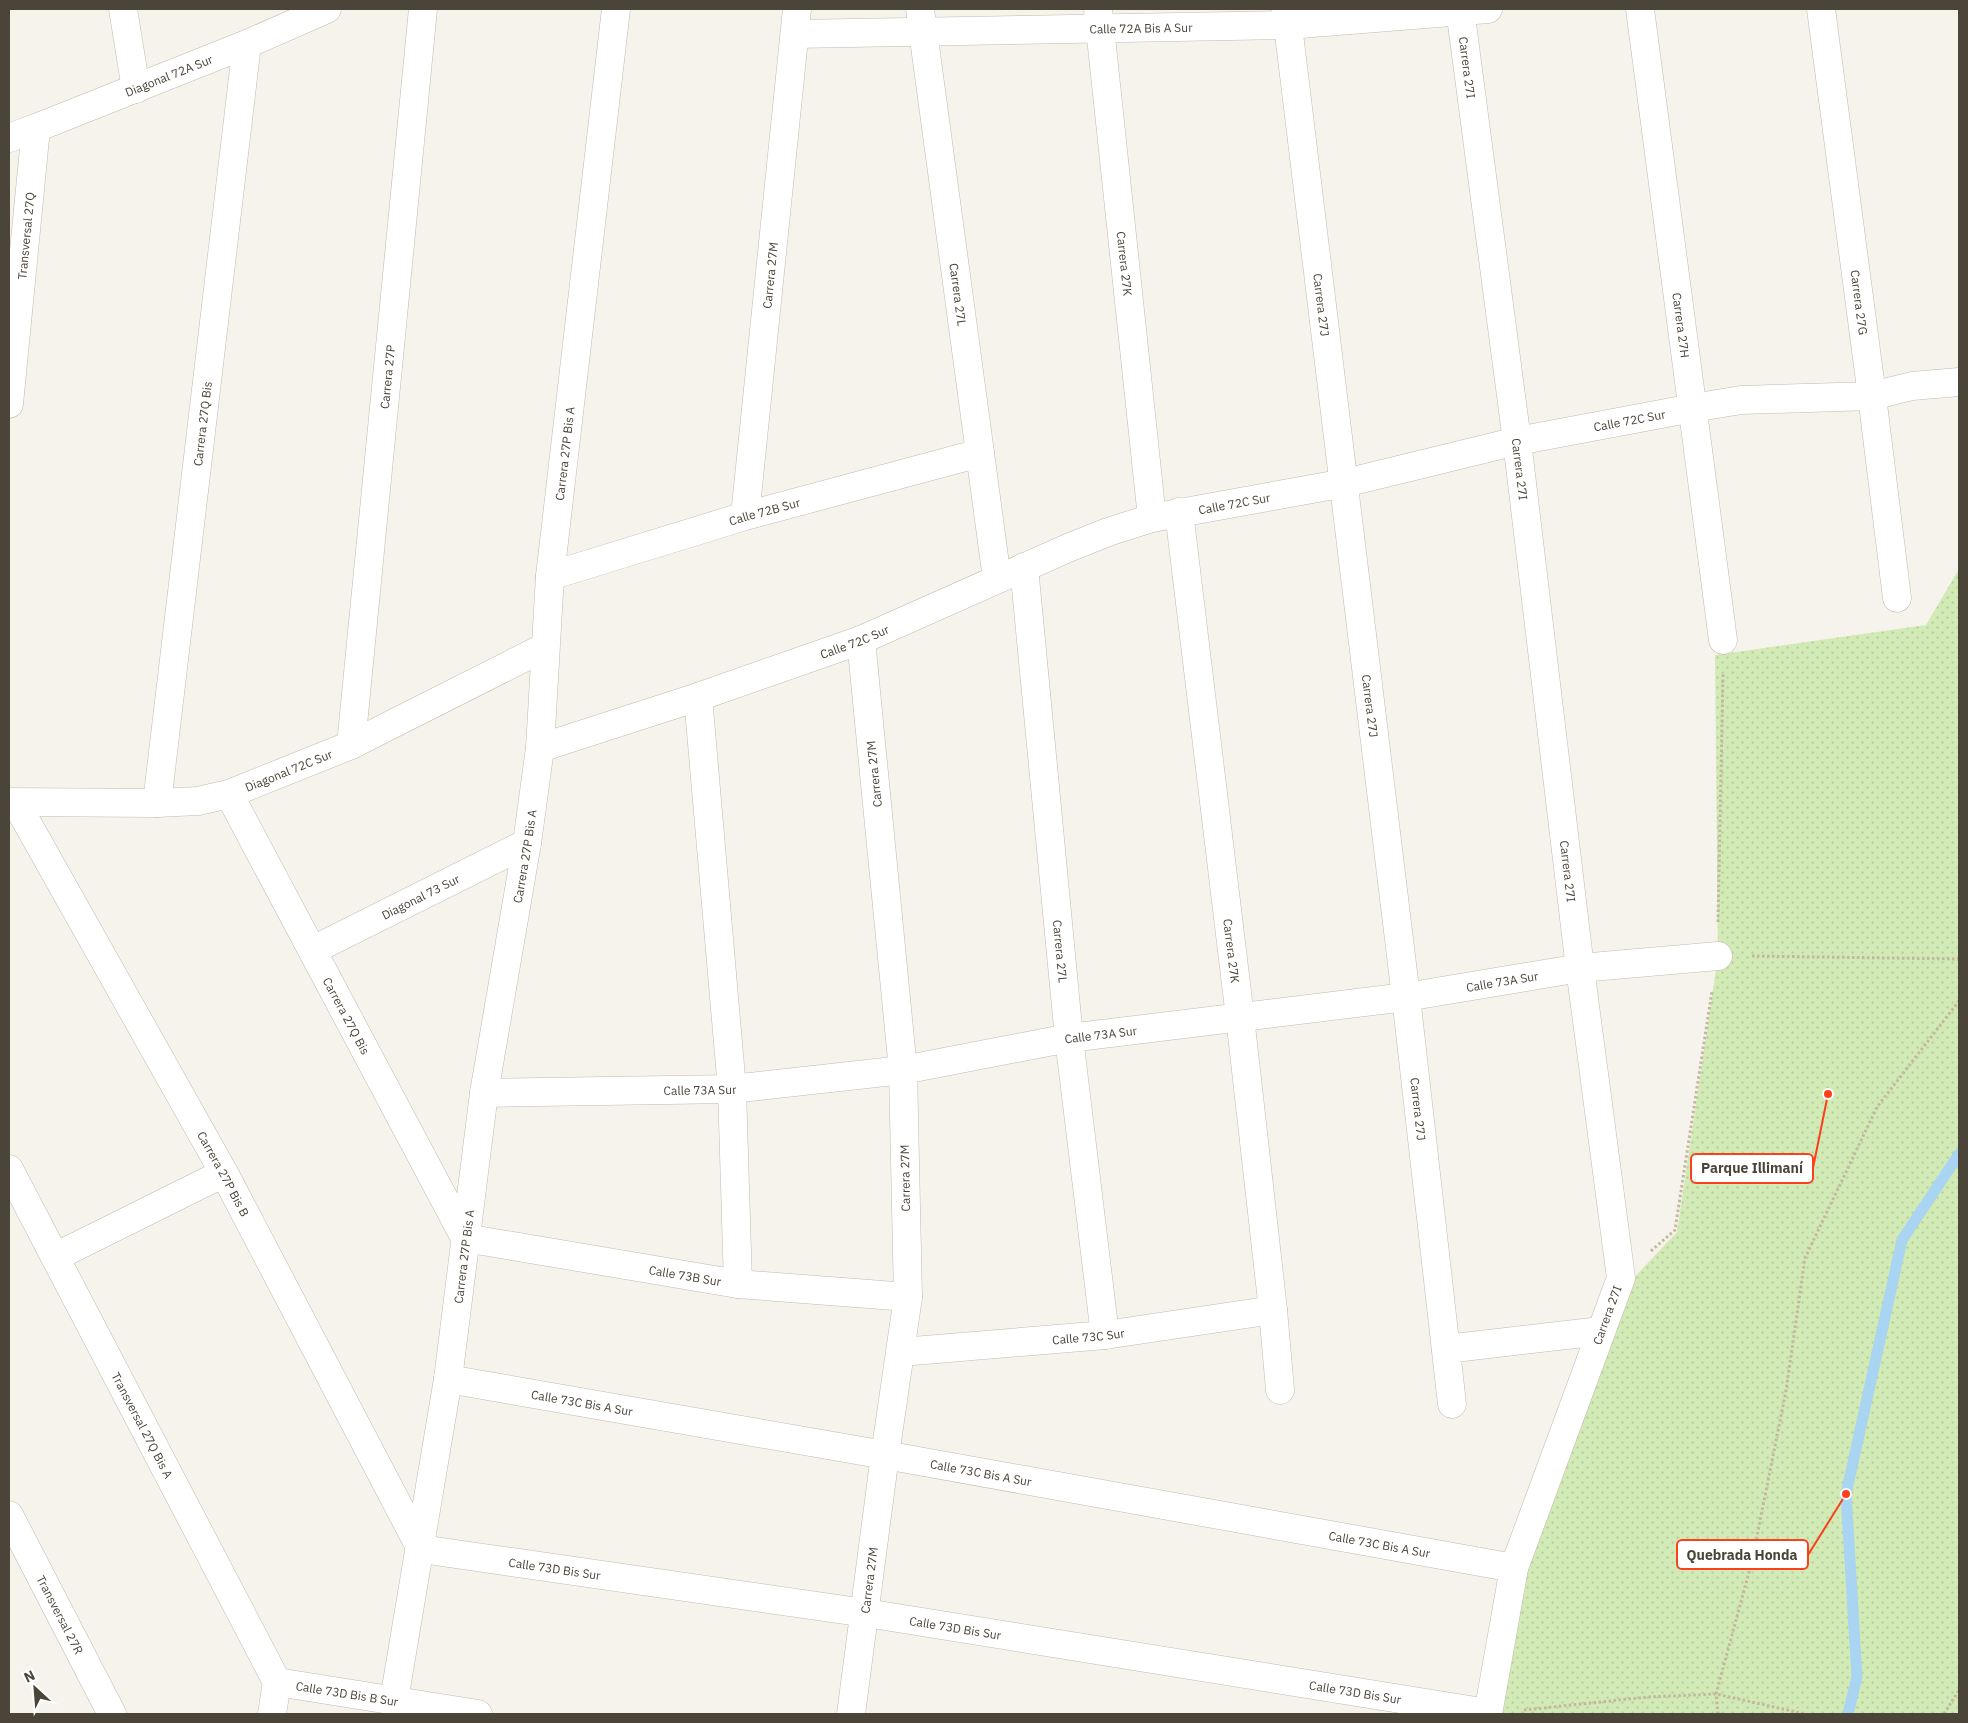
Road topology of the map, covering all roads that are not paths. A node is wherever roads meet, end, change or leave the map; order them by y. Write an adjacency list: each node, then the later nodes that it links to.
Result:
1 (124, 9): 14 (street)
2 (327, 9): 13 (street, Diagonal 72A Sur)
3 (423, 9): 35 (street, Carrera 27P)
4 (616, 9): 28 (street, Carrera 27P Bis A)
5 (1488, 9): 8 (street, Calle 72A Bis A Sur)
6 (1640, 9): 20 (street, Carrera 27H)
7 (1820, 9): 18 (street, Carrera 27G)
8 (1460, 10): 9 (street, Calle 72A Bis A Sur); 21 (street, Carrera 27I)
9 (1287, 17): 10 (street, Calle 72A Bis A Sur); 23 (street, Carrera 27J)
10 (1098, 19): 11 (street, Calle 72A Bis A Sur); 26 (street, Carrera 27K)
11 (922, 20): 12 (street, Calle 72A Bis A Sur); 22 (street, Carrera 27L)
12 (796, 21): 25 (street, Carrera 27M)
13 (247, 44): 14 (street, Diagonal 72A Sur); 39 (street, Carrera 27Q Bis)
14 (136, 89): 15 (street, Diagonal 72A Sur)
15 (36, 128): 16 (street, Diagonal 72A Sur); 19 (street, Transversal 27Q)
16 (9, 138)
17 (1959, 382): 18 (street, Calle 72C Sur)
18 (1872, 396): 20 (street, Calle 72C Sur); 30 (street, Carrera 27G)
19 (9, 404)
20 (1693, 408): 21 (street, Calle 72C Sur); 32 (street, Carrera 27H)
21 (1517, 440): 23 (street, Calle 72C Sur); 43 (street, Carrera 27I)
22 (980, 454): 25 (street, Calle 72B Sur); 29 (street, Carrera 27L)
23 (1344, 483): 24 (street, Calle 72C Sur); 44 (street, Carrera 27J)
24 (1179, 512): 26 (street, Calle 72C Sur); 45 (street, Carrera 27K)
25 (745, 516): 28 (street, Calle 72B Sur)
26 (1152, 518): 27 (street, Calle 72C Sur)
27 (1024, 567): 29 (street, Calle 72C Sur); 46 (street, Carrera 27L)
28 (550, 576): 33 (street, Carrera 27P Bis A)
29 (997, 579): 31 (street, Calle 72C Sur)
30 (1898, 598)
31 (861, 640): 34 (street, Calle 72C Sur); 47 (street, Carrera 27M)
32 (1723, 640)
33 (545, 648): 35 (street, Diagonal 72C Sur); 36 (street, Carrera 27P Bis A)
34 (698, 697): 36 (street, Calle 72C Sur); 48 (street)
35 (351, 745): 37 (street, Diagonal 72C Sur)
36 (540, 748): 40 (street, Carrera 27P Bis A)
37 (229, 794): 39 (street, Diagonal 72C Sur); 41 (street, Carrera 27Q Bis)
38 (12, 802): 39 (street, Diagonal 72C Sur); 51 (street, Carrera 27P Bis B)
39 (157, 803)
40 (528, 843): 41 (street, Diagonal 73 Sur); 49 (street, Carrera 27P Bis A)
41 (313, 950): 52 (street, Carrera 27Q Bis)
42 (1718, 956): 43 (street, Calle 73A Sur)
43 (1580, 968): 44 (street, Calle 73A Sur); 57 (street, Carrera 27I)
44 (1406, 997): 45 (street, Calle 73A Sur); 59 (street, Carrera 27J)
45 (1240, 1017): 46 (street, Calle 73A Sur); 56 (street, Carrera 27K)
46 (1070, 1038): 47 (street, Calle 73A Sur); 58 (street, Carrera 27L)
47 (903, 1070): 48 (street, Calle 73A Sur); 55 (street, Carrera 27M)
48 (732, 1089): 49 (street, Calle 73A Sur); 54 (street)
49 (484, 1093): 52 (street, Carrera 27P Bis A)
50 (9, 1169): 53 (street, Transversal 27Q Bis A)
51 (224, 1173): 53 (street); 66 (street, Carrera 27P Bis B)
52 (465, 1238): 54 (street, Calle 73B Sur); 61 (street, Carrera 27P Bis A)
53 (55, 1257): 69 (street, Transversal 27Q Bis A)
54 (738, 1284): 55 (street, Calle 73B Sur)
55 (908, 1296): 60 (street, Carrera 27M)
56 (1273, 1310): 58 (street, Calle 73C Sur); 62 (street, Carrera 27K)
57 (1601, 1331): 59 (street); 67 (street, Carrera 27I)
58 (1105, 1335): 60 (street, Calle 73C Sur)
59 (1446, 1349): 63 (street, Carrera 27J)
60 (901, 1352): 64 (street, Carrera 27M)
61 (448, 1379): 64 (street, Calle 73C Bis A Sur); 66 (street, Carrera 27P Bis A)
62 (1280, 1390)
63 (1452, 1404)
64 (885, 1455): 67 (street, Calle 73C Bis A Sur); 68 (street, Carrera 27M)
65 (9, 1515): 71 (street, Transversal 27R)
66 (421, 1550): 68 (street, Calle 73D Bis Sur); 70 (street, Carrera 27P Bis A)
67 (1514, 1568): 75 (street, Carrera 27I)
68 (866, 1613): 74 (street, Carrera 27M); 75 (street, Calle 73D Bis Sur)
69 (276, 1682): 70 (street, Calle 73D Bis B Sur); 72 (street)
70 (394, 1700): 73 (street, Calle 73D Bis B Sur)
71 (112, 1714)
72 (272, 1714)
73 (478, 1714)
74 (851, 1714)
75 (1488, 1714)

